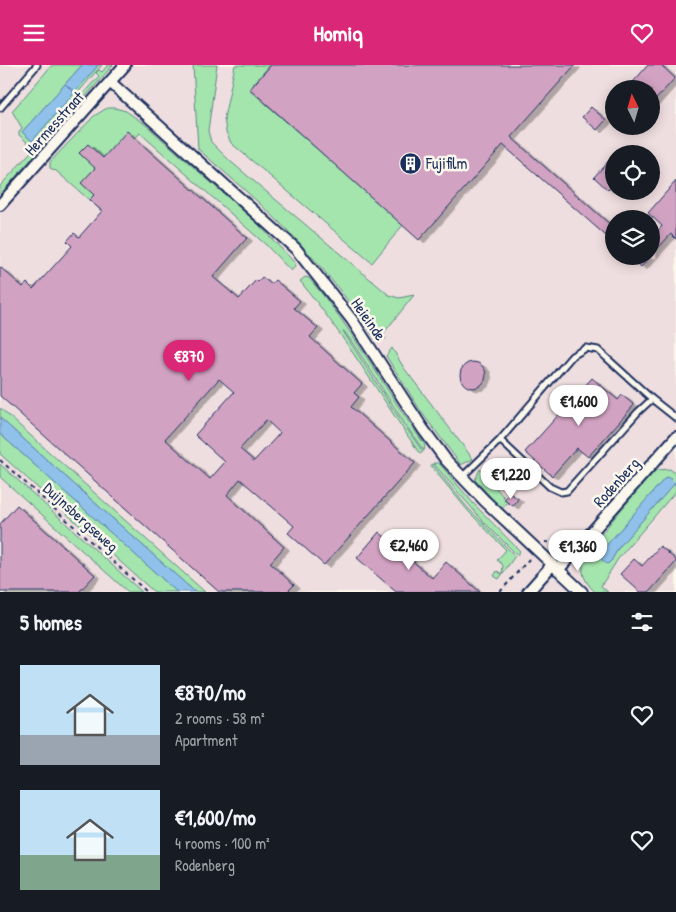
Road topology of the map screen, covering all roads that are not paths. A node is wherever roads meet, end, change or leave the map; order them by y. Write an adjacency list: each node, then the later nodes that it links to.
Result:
1 (37, 65): 4 (lane)
2 (124, 65): 3 (street, Hermesstraat)
3 (110, 81): 5 (street, Hermesstraat); 10 (street, Heieinde)
4 (0, 107)
5 (0, 205)
6 (652, 399): 7 (lane); 9 (lane); 9 (lane)
7 (676, 418)
8 (676, 437): 11 (street, Rodenberg)
9 (500, 440): 10 (lane)
10 (462, 477): 11 (street, Heieinde)
11 (555, 567): 12 (street, Rodenberg); 13 (street, Heieinde)
12 (528, 592)
13 (582, 592)

